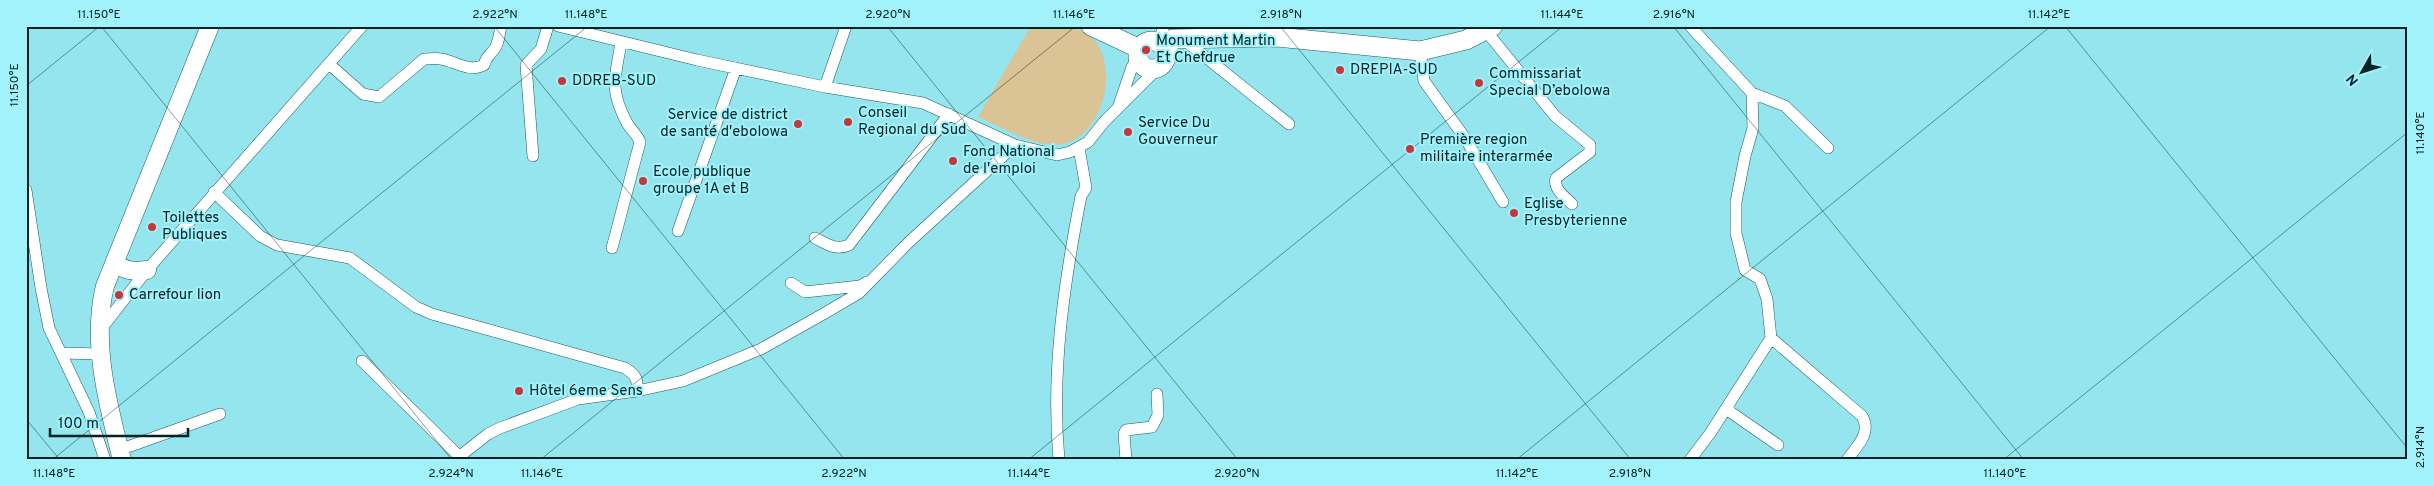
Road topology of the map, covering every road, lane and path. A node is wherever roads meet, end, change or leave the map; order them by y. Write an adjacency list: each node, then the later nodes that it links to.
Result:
1 (210, 26): 33 (main road)
2 (362, 26): 14 (street)
3 (500, 26): 14 (street)
4 (548, 26): 25 (street)
5 (558, 26): 11 (street)
6 (846, 26): 17 (street)
7 (1091, 26): 12 (highway)
8 (1690, 26): 18 (street)
9 (1489, 28): 13 (highway); 29 (street)
10 (1183, 39): 12 (highway); 13 (highway); 21 (street)
11 (621, 42): 15 (street); 32 (street)
12 (1153, 44): 16 (highway); 19 (street)
13 (1420, 51): 28 (street)
14 (329, 64): 27 (street)
15 (736, 68): 17 (street); 30 (street)
16 (1157, 68): 19 (street)
17 (825, 87): 20 (street)
18 (1752, 93): 24 (street); 38 (street)
19 (1118, 108): 23 (street)
20 (949, 114): 22 (street); 31 (street)
21 (1289, 124)
22 (1015, 145): 23 (street); 35 (street)
23 (1079, 148): 49 (street)
24 (1828, 148)
25 (532, 156)
26 (26, 190): 39 (street)
27 (214, 192): 34 (street); 42 (street)
28 (1503, 202)
29 (1572, 204)
30 (678, 231)
31 (815, 238)
32 (612, 248)
33 (115, 263): 34 (main road); 37 (main road)
34 (147, 270): 37 (street)
35 (877, 276): 36 (street); 42 (street)
36 (791, 283)
37 (101, 329): 40 (main road)
38 (1771, 338): 44 (street); 52 (street)
39 (61, 353): 40 (street); 47 (street)
40 (100, 354): 47 (main road)
41 (362, 361): 48 (street)
42 (637, 391): 48 (street)
43 (1157, 394): 50 (street)
44 (1726, 409): 46 (street); 51 (street)
45 (220, 414): 47 (street)
46 (1778, 446)
47 (115, 456)
48 (457, 458)
49 (1059, 460)
50 (1126, 460)
51 (1690, 460)
52 (1847, 460)

